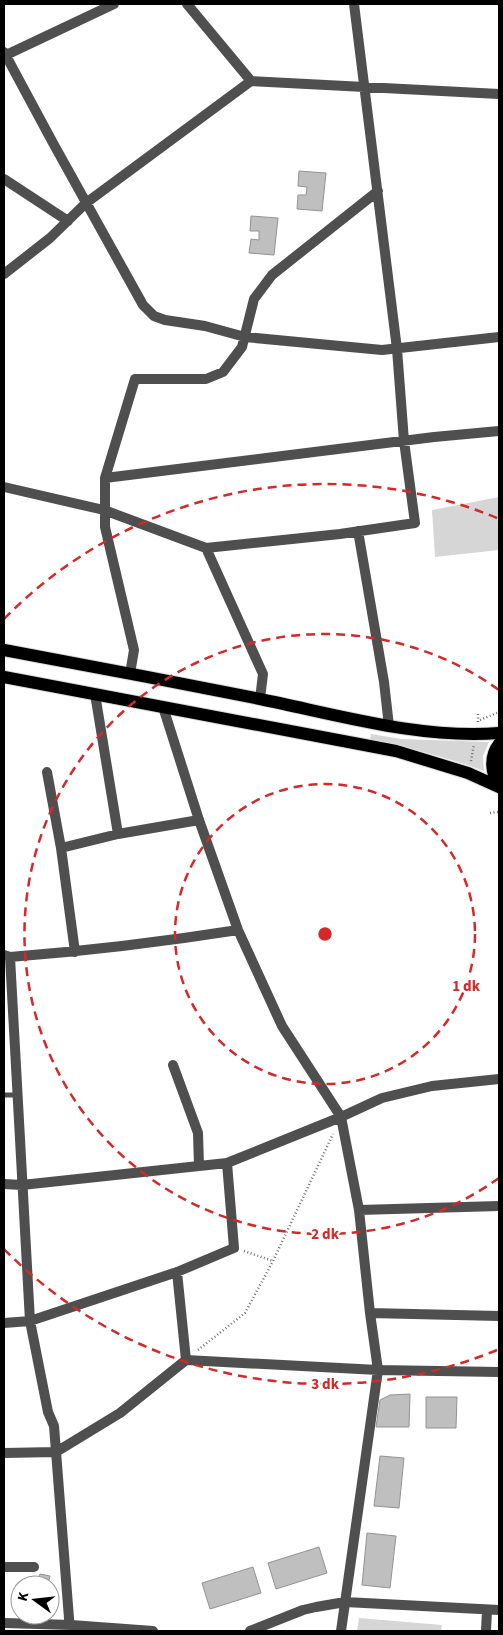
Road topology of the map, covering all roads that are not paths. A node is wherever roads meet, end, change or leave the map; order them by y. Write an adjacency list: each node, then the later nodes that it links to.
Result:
1 (114, 4): 4 (street)
2 (187, 4): 5 (street)
3 (354, 4): 6 (street)
4 (4, 54): 10 (street)
5 (251, 81): 6 (street); 10 (street)
6 (365, 86): 7 (street); 9 (street)
7 (499, 94)
8 (4, 179): 11 (street)
9 (378, 191): 13 (street); 15 (street)
10 (86, 203): 11 (street); 13 (street)
11 (68, 221): 12 (street)
12 (4, 274)
13 (245, 337): 15 (street); 18 (street)
14 (499, 337): 15 (street)
15 (397, 349): 17 (street)
16 (499, 431): 17 (street)
17 (404, 440): 18 (street); 21 (street)
18 (105, 478): 20 (street)
19 (4, 487): 20 (street)
20 (104, 510): 22 (street); 24 (street)
21 (358, 531): 22 (street); 29 (street)
22 (206, 548): 27 (street)
23 (4, 650): 24 (main road)
24 (130, 674): 27 (main road)
25 (4, 677): 26 (main road)
26 (95, 694): 28 (main road); 35 (street)
27 (260, 699): 29 (main road)
28 (163, 706): 33 (main road); 34 (street)
29 (389, 726): 30 (main road)
30 (499, 733)
31 (499, 744): 33 (main road)
32 (47, 772): 36 (street)
33 (499, 786)
34 (199, 820): 35 (street); 37 (street)
35 (118, 834): 36 (street)
36 (61, 848): 38 (street)
37 (238, 930): 38 (street); 44 (street)
38 (75, 952): 39 (street)
39 (7, 956): 43 (street)
40 (173, 1065): 46 (street)
41 (499, 1079): 44 (street)
42 (4, 1094): 43 (lane)
43 (17, 1095): 48 (street)
44 (341, 1117): 45 (street); 50 (street)
45 (227, 1164): 46 (street); 51 (street)
46 (199, 1166): 48 (street)
47 (4, 1184): 48 (street)
48 (22, 1185): 54 (street)
49 (499, 1206): 50 (street)
50 (359, 1210): 52 (street)
51 (177, 1272): 54 (street); 56 (street)
52 (370, 1313): 53 (street); 57 (street)
53 (499, 1316)
54 (30, 1321): 55 (street); 59 (street)
55 (4, 1323)
56 (186, 1360): 57 (street); 59 (street)
57 (378, 1370): 58 (street); 63 (street)
58 (499, 1372)
59 (56, 1452): 60 (street); 67 (street)
60 (4, 1453)
61 (4, 1567): 62 (street)
62 (34, 1567)
63 (345, 1602): 64 (street); 69 (street); 70 (street)
64 (487, 1610): 65 (street); 71 (street)
65 (499, 1610)
66 (4, 1624): 67 (street)
67 (70, 1628): 68 (street)
68 (153, 1631)
69 (250, 1631)
70 (341, 1631)
71 (486, 1631)

